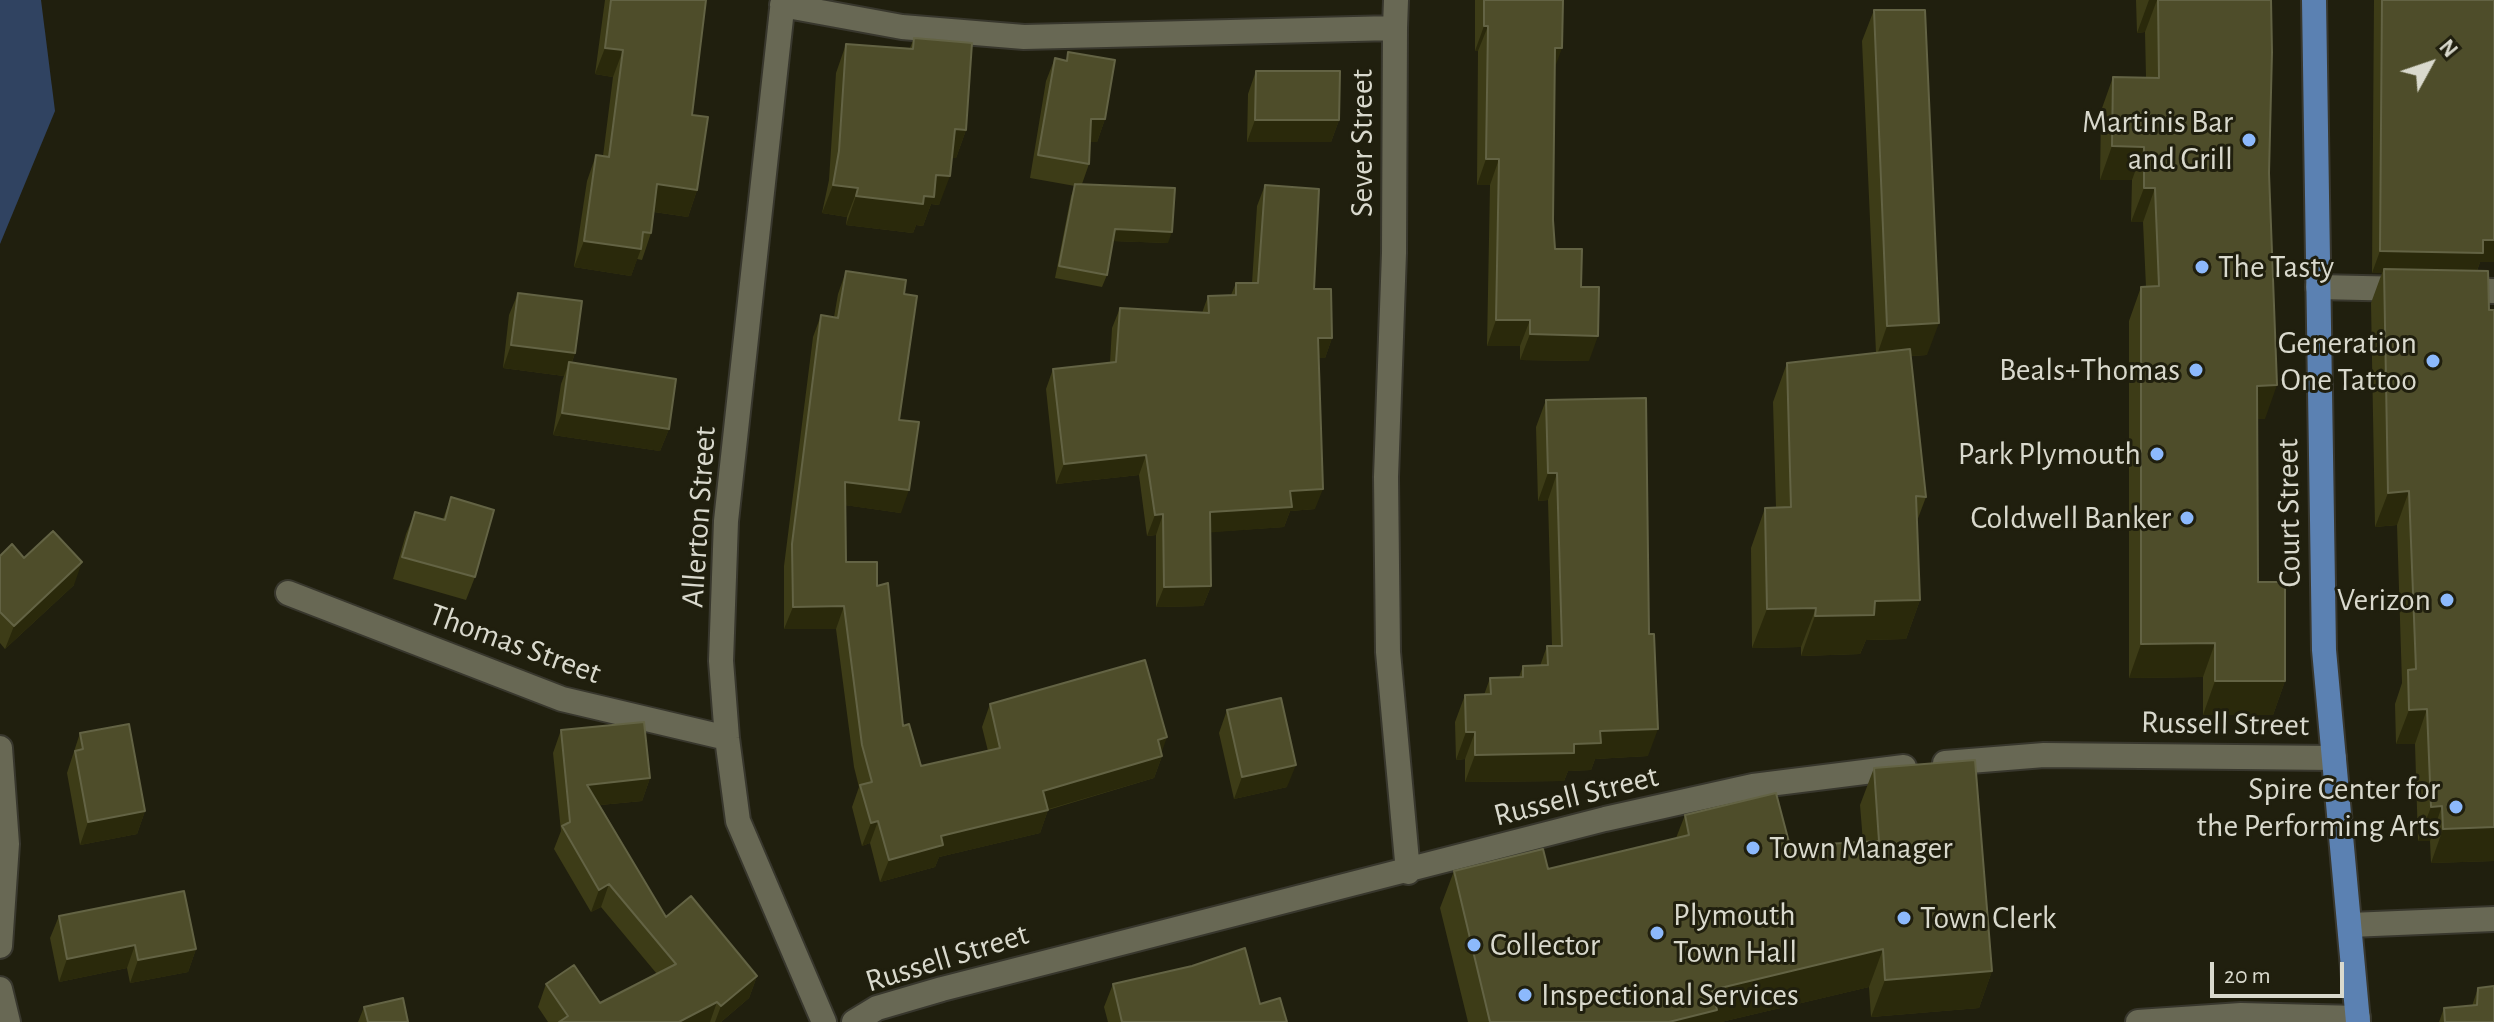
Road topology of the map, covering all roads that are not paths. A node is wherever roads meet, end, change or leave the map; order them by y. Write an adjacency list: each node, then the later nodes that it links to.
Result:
1 (1396, 0): 4 (street)
2 (2314, 0): 5 (main road, Court Street)
3 (782, 2): 4 (street, Sever Street); 8 (street, Allerton Street)
4 (1395, 28): 11 (street, Sever Street)
5 (2318, 287): 6 (street); 10 (main road, Court Street)
6 (2494, 291)
7 (288, 593): 8 (street, Thomas Street)
8 (727, 738): 18 (street, Allerton Street)
9 (0, 748): 14 (street)
10 (2334, 758): 11 (street, Russell Street); 13 (main road, Court Street)
11 (1408, 872): 19 (street, Russell Street)
12 (2494, 919): 13 (street)
13 (2350, 925): 16 (main road, Court Street)
14 (0, 946)
15 (0, 989): 17 (street)
16 (2358, 1020): 20 (street)
17 (8, 1022)
18 (824, 1022)
19 (854, 1022)
20 (2138, 1022)

